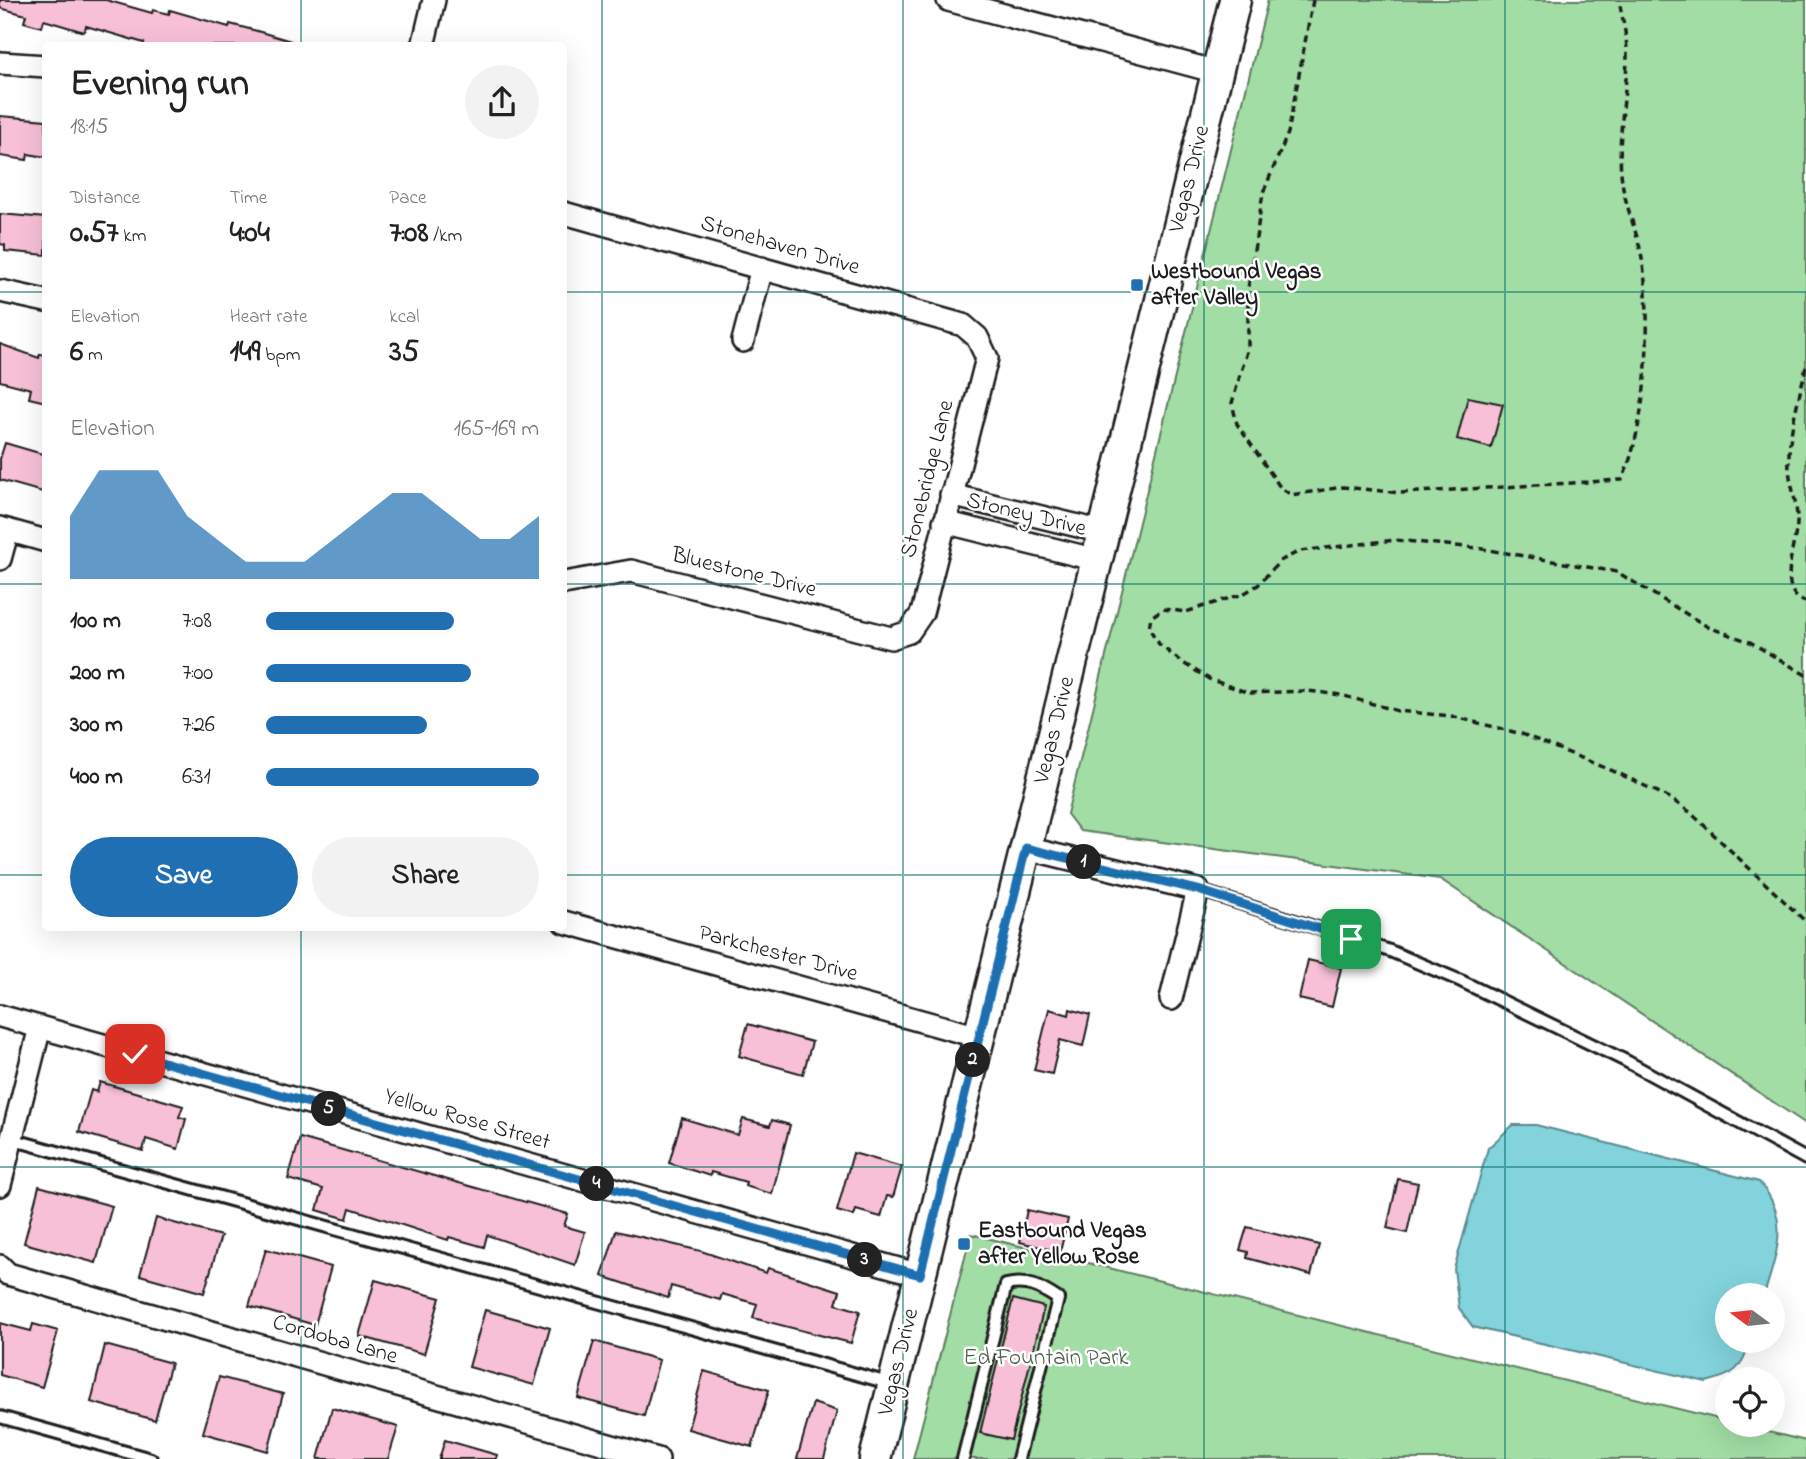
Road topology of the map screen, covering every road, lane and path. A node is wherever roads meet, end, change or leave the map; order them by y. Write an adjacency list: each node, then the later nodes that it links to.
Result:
1 (435, 0): 6 (street)
2 (948, 0): 9 (street)
3 (1235, 0): 9 (main road, Vegas Drive)
4 (1313, 0): 5 (path)
5 (1619, 0)
6 (424, 42)
7 (0, 63): 8 (street)
8 (42, 66)
9 (1217, 72): 21 (main road, Vegas Drive)
10 (567, 215): 11 (street, Stonehaven Drive)
11 (762, 268): 14 (street, Stonehaven Drive); 15 (street)
12 (0, 291): 13 (street)
13 (42, 300)
14 (978, 337): 17 (street, Stonebridge Lane)
15 (743, 341)
16 (1806, 367): 24 (path)
17 (951, 495): 18 (street, Stonebridge Lane); 21 (street, Stoney Drive)
18 (944, 522): 21 (street, Stoney Drive); 25 (street, Stonebridge Lane)
19 (4, 529): 20 (street); 22 (street)
20 (42, 540)
21 (1100, 546): 27 (main road, Vegas Drive)
22 (0, 559)
23 (567, 582): 25 (street, Bluestone Drive)
24 (1806, 602)
25 (909, 632)
26 (1806, 675): 29 (path)
27 (1026, 848): 28 (street); 34 (main road, Vegas Drive)
28 (1198, 890): 31 (street); 36 (lane)
29 (1806, 922)
30 (567, 923): 34 (street, Parkchester Drive)
31 (1171, 999)
32 (0, 1016): 33 (street, Yellow Rose Street)
33 (40, 1027): 35 (street); 39 (street, Yellow Rose Street)
34 (979, 1037): 39 (main road, Vegas Drive)
35 (11, 1139): 37 (street); 40 (lane)
36 (1806, 1159)
37 (0, 1185)
38 (0, 1266): 43 (street, Cordoba Lane)
39 (920, 1275): 40 (main road, Vegas Drive)
40 (893, 1384): 44 (main road, Vegas Drive)
41 (0, 1417): 42 (lane)
42 (151, 1459)
43 (658, 1459)
44 (875, 1459)
45 (963, 1459): 46 (lane)
46 (1018, 1459)

